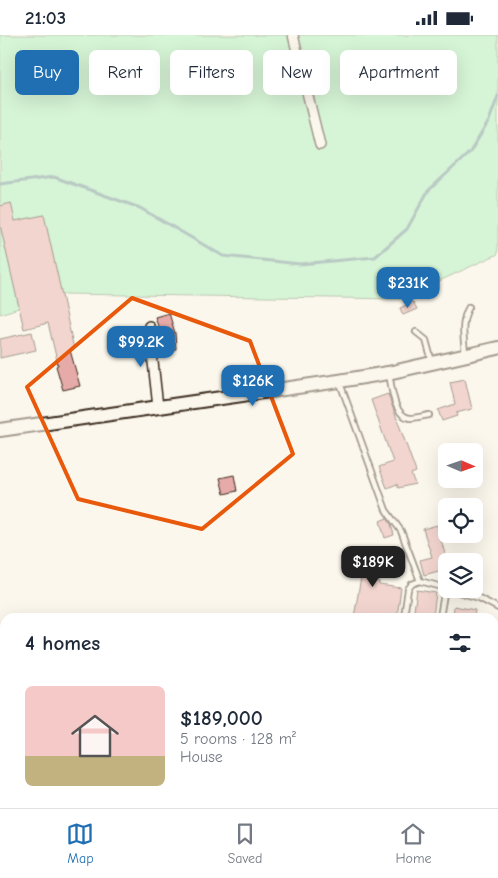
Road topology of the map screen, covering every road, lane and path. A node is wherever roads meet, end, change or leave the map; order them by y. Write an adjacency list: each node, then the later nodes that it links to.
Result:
1 (293, 35): 2 (street)
2 (320, 145)
3 (469, 307): 7 (lane)
4 (148, 326): 11 (street)
5 (416, 332): 8 (lane)
6 (498, 348): 7 (street)
7 (465, 355): 8 (street)
8 (432, 363): 9 (street)
9 (388, 373): 10 (street); 12 (lane)
10 (340, 381): 11 (street); 14 (lane)
11 (158, 407): 13 (street)
12 (429, 415)
13 (0, 429)
14 (420, 581): 15 (lane); 19 (lane)
15 (438, 586)
16 (444, 598): 20 (lane)
17 (479, 598): 18 (lane)
18 (498, 608)
19 (405, 613)
20 (441, 613)

